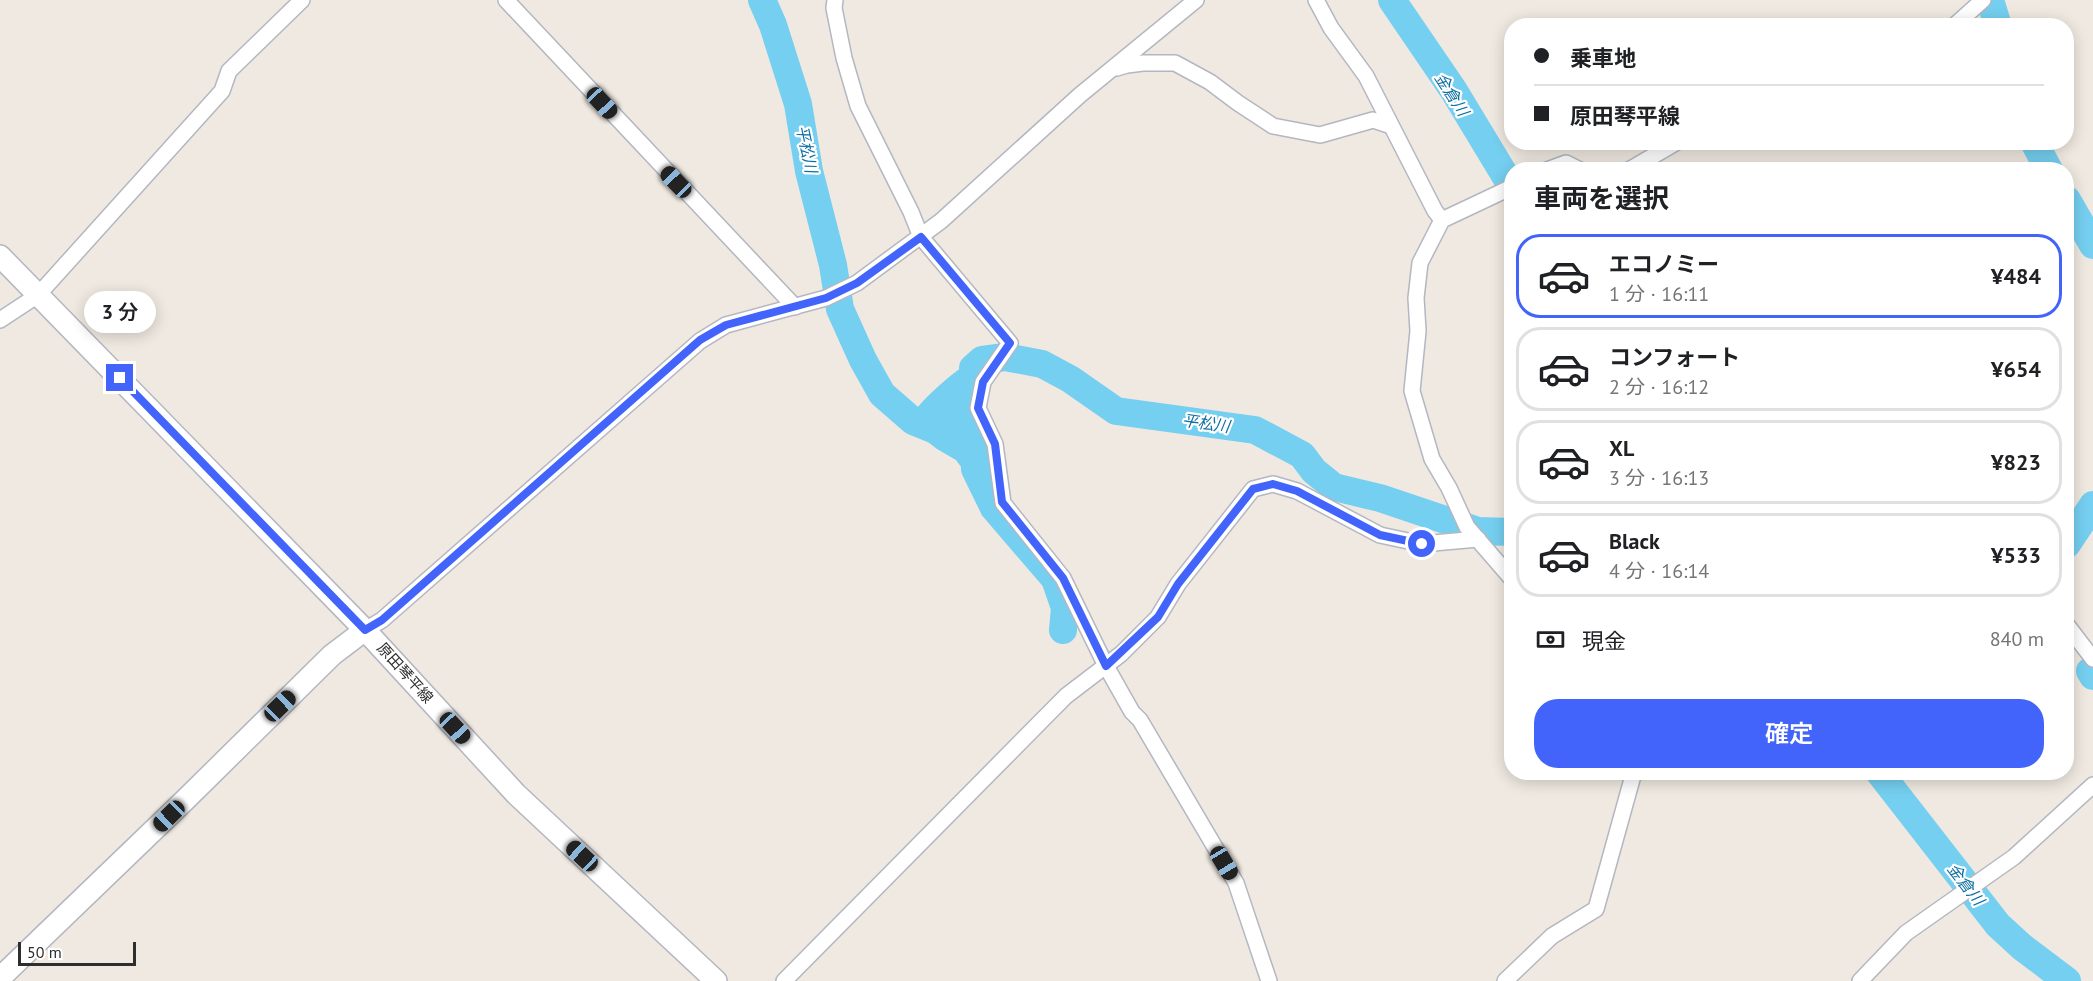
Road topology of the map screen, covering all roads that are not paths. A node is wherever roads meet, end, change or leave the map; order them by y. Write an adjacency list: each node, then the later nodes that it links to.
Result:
1 (302, 0): 16 (street)
2 (506, 0): 17 (street)
3 (1196, 0): 8 (street)
4 (1316, 0): 9 (street)
5 (1983, 0): 7 (street)
6 (830, 3): 14 (street)
7 (1963, 18)
8 (1112, 71): 9 (street); 14 (street)
9 (1391, 126): 13 (street)
10 (1663, 150): 11 (street)
11 (1643, 162)
12 (1504, 191): 13 (street)
13 (1442, 220): 19 (street)
14 (921, 237): 17 (street); 24 (street)
15 (0, 256): 16 (main road, 原田琴平線)
16 (38, 295): 18 (street); 21 (main road, 原田琴平線)
17 (795, 307): 21 (street)
18 (0, 320)
19 (1478, 539): 20 (street); 24 (street)
20 (1504, 570)
21 (365, 630): 27 (main road); 28 (main road, 原田琴平線)
22 (2074, 634): 23 (street)
23 (2093, 659)
24 (1106, 666): 29 (street); 30 (street)
25 (1632, 780): 31 (street)
26 (2093, 785): 32 (street)
27 (0, 978)
28 (716, 981)
29 (784, 981)
30 (1269, 981)
31 (1505, 981)
32 (1860, 981)

